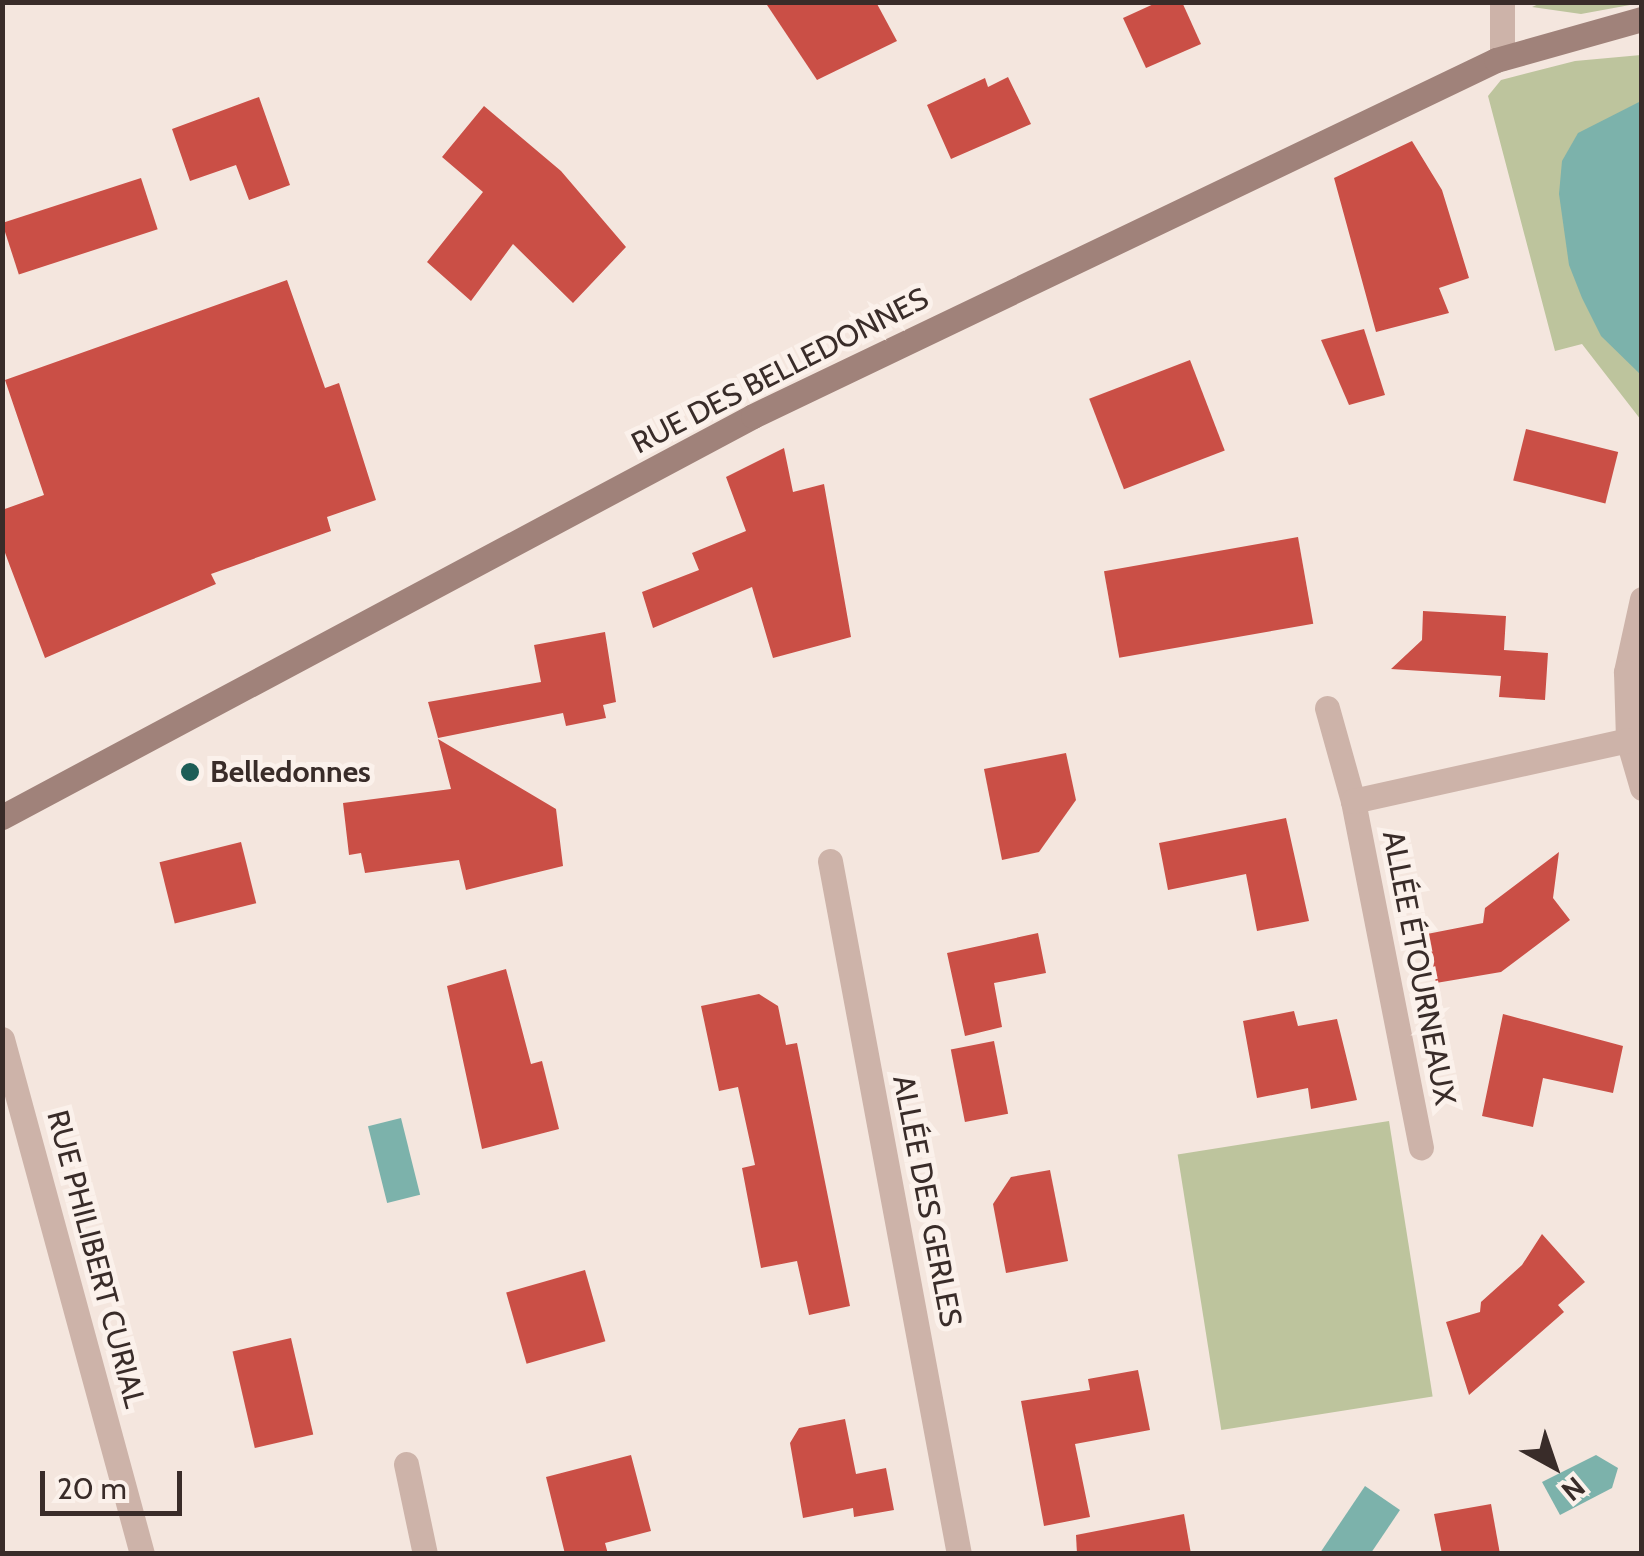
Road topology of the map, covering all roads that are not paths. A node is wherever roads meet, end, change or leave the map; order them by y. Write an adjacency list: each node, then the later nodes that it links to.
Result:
1 (1502, 2): 5 (street)
2 (1642, 19): 4 (main road, RUE DES BELLEDONNES)
3 (1642, 29): 4 (main road, RUE DES BELLEDONNES)
4 (1608, 30): 5 (main road, RUE DES BELLEDONNES)
5 (1502, 58): 11 (main road, RUE DES BELLEDONNES)
6 (1642, 598): 8 (street)
7 (1327, 708): 10 (street, ALLÉE ÉTOURNEAUX)
8 (1628, 740): 9 (street); 10 (street, ALLÉE ÉTOURNEAUX)
9 (1642, 788)
10 (1353, 801): 14 (street, ALLÉE ÉTOURNEAUX)
11 (2, 817)
12 (830, 861): 18 (street, ALLÉE DES GERLES)
13 (2, 1039): 16 (street, RUE PHILIBERT CURIAL)
14 (1421, 1148)
15 (406, 1464): 17 (street)
16 (142, 1554)
17 (425, 1554)
18 (959, 1554)

